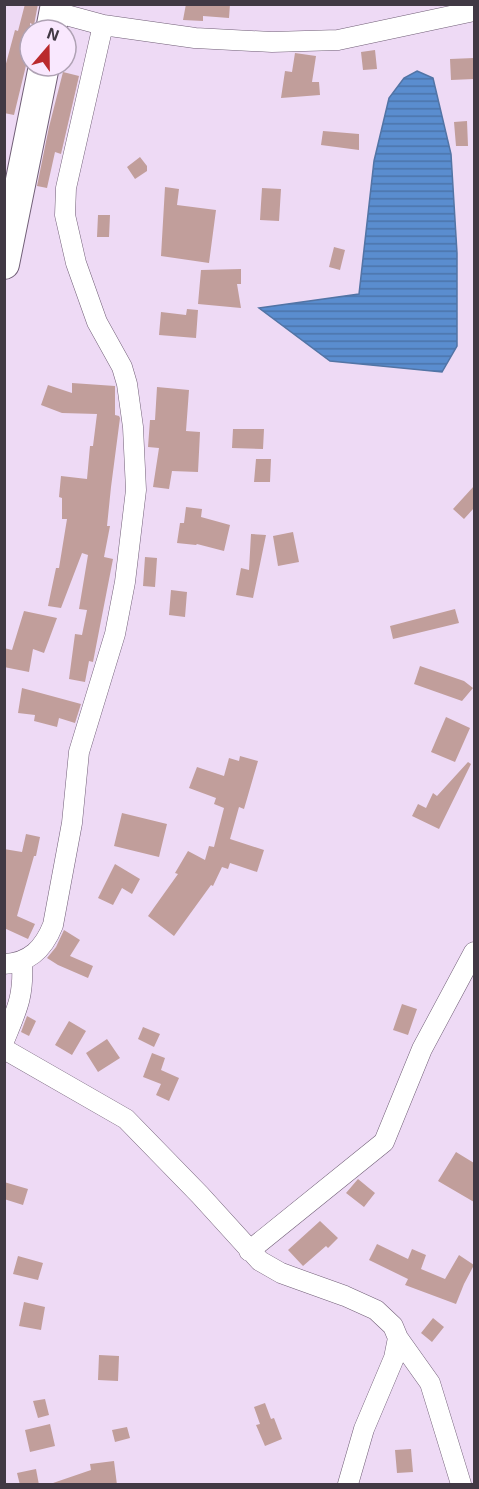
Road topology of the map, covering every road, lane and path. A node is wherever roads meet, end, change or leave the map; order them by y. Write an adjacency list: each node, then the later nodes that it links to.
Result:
1 (474, 11): 3 (street)
2 (54, 15): 3 (street)
3 (103, 25): 7 (street)
4 (42, 78): 5 (highway)
5 (4, 264)
6 (474, 952): 10 (street)
7 (13, 962): 8 (street)
8 (4, 1041)
9 (4, 1049): 10 (street)
10 (249, 1251): 11 (street)
11 (399, 1338): 12 (street); 13 (street)
12 (348, 1485)
13 (461, 1485)

